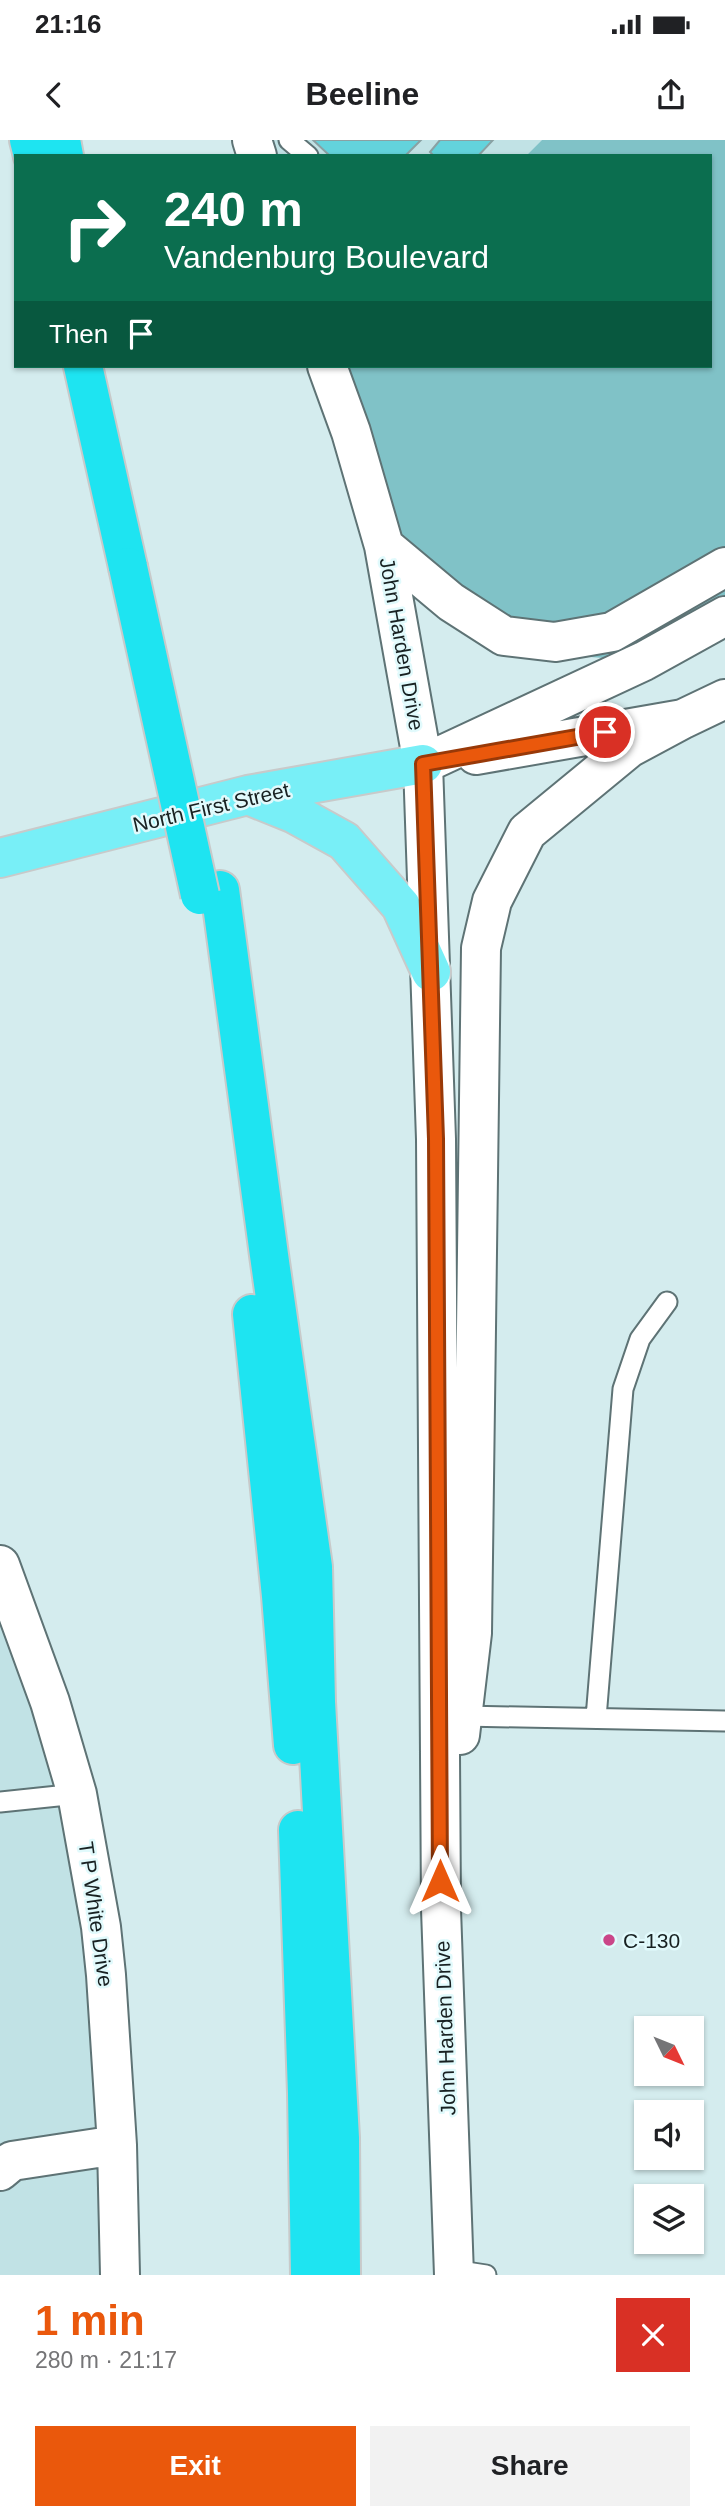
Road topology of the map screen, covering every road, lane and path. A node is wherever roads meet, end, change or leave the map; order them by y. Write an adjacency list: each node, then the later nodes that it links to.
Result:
1 (289, 140): 2 (lane)
2 (305, 154)
3 (84, 368): 7 (highway)
4 (108, 368): 7 (highway)
5 (328, 368): 6 (main road, John Harden Drive)
6 (384, 546): 8 (main road); 12 (main road, John Harden Drive)
7 (138, 565): 15 (highway)
8 (725, 567)
9 (725, 616): 12 (main road)
10 (725, 699): 11 (main road)
11 (683, 719): 12 (main road); 19 (main road)
12 (423, 764): 13 (main road, North First Street); 16 (main road, John Harden Drive)
13 (248, 795): 14 (main road, North First Street); 16 (main road)
14 (2, 859)
15 (210, 892): 29 (highway); 30 (highway)
16 (430, 972): 24 (main road, John Harden Drive)
17 (667, 1302): 20 (lane)
18 (0, 1565): 22 (main road, T P White Drive)
19 (463, 1716): 20 (lane); 24 (main road)
20 (596, 1718): 21 (lane)
21 (725, 1721)
22 (77, 1794): 23 (lane); 25 (main road, T P White Drive)
23 (0, 1802)
24 (441, 1909): 27 (main road, John Harden Drive)
25 (117, 2145): 26 (main road); 28 (main road, T P White Drive)
26 (0, 2171)
27 (465, 2273)
28 (120, 2275)
29 (310, 2275)
30 (341, 2275)

